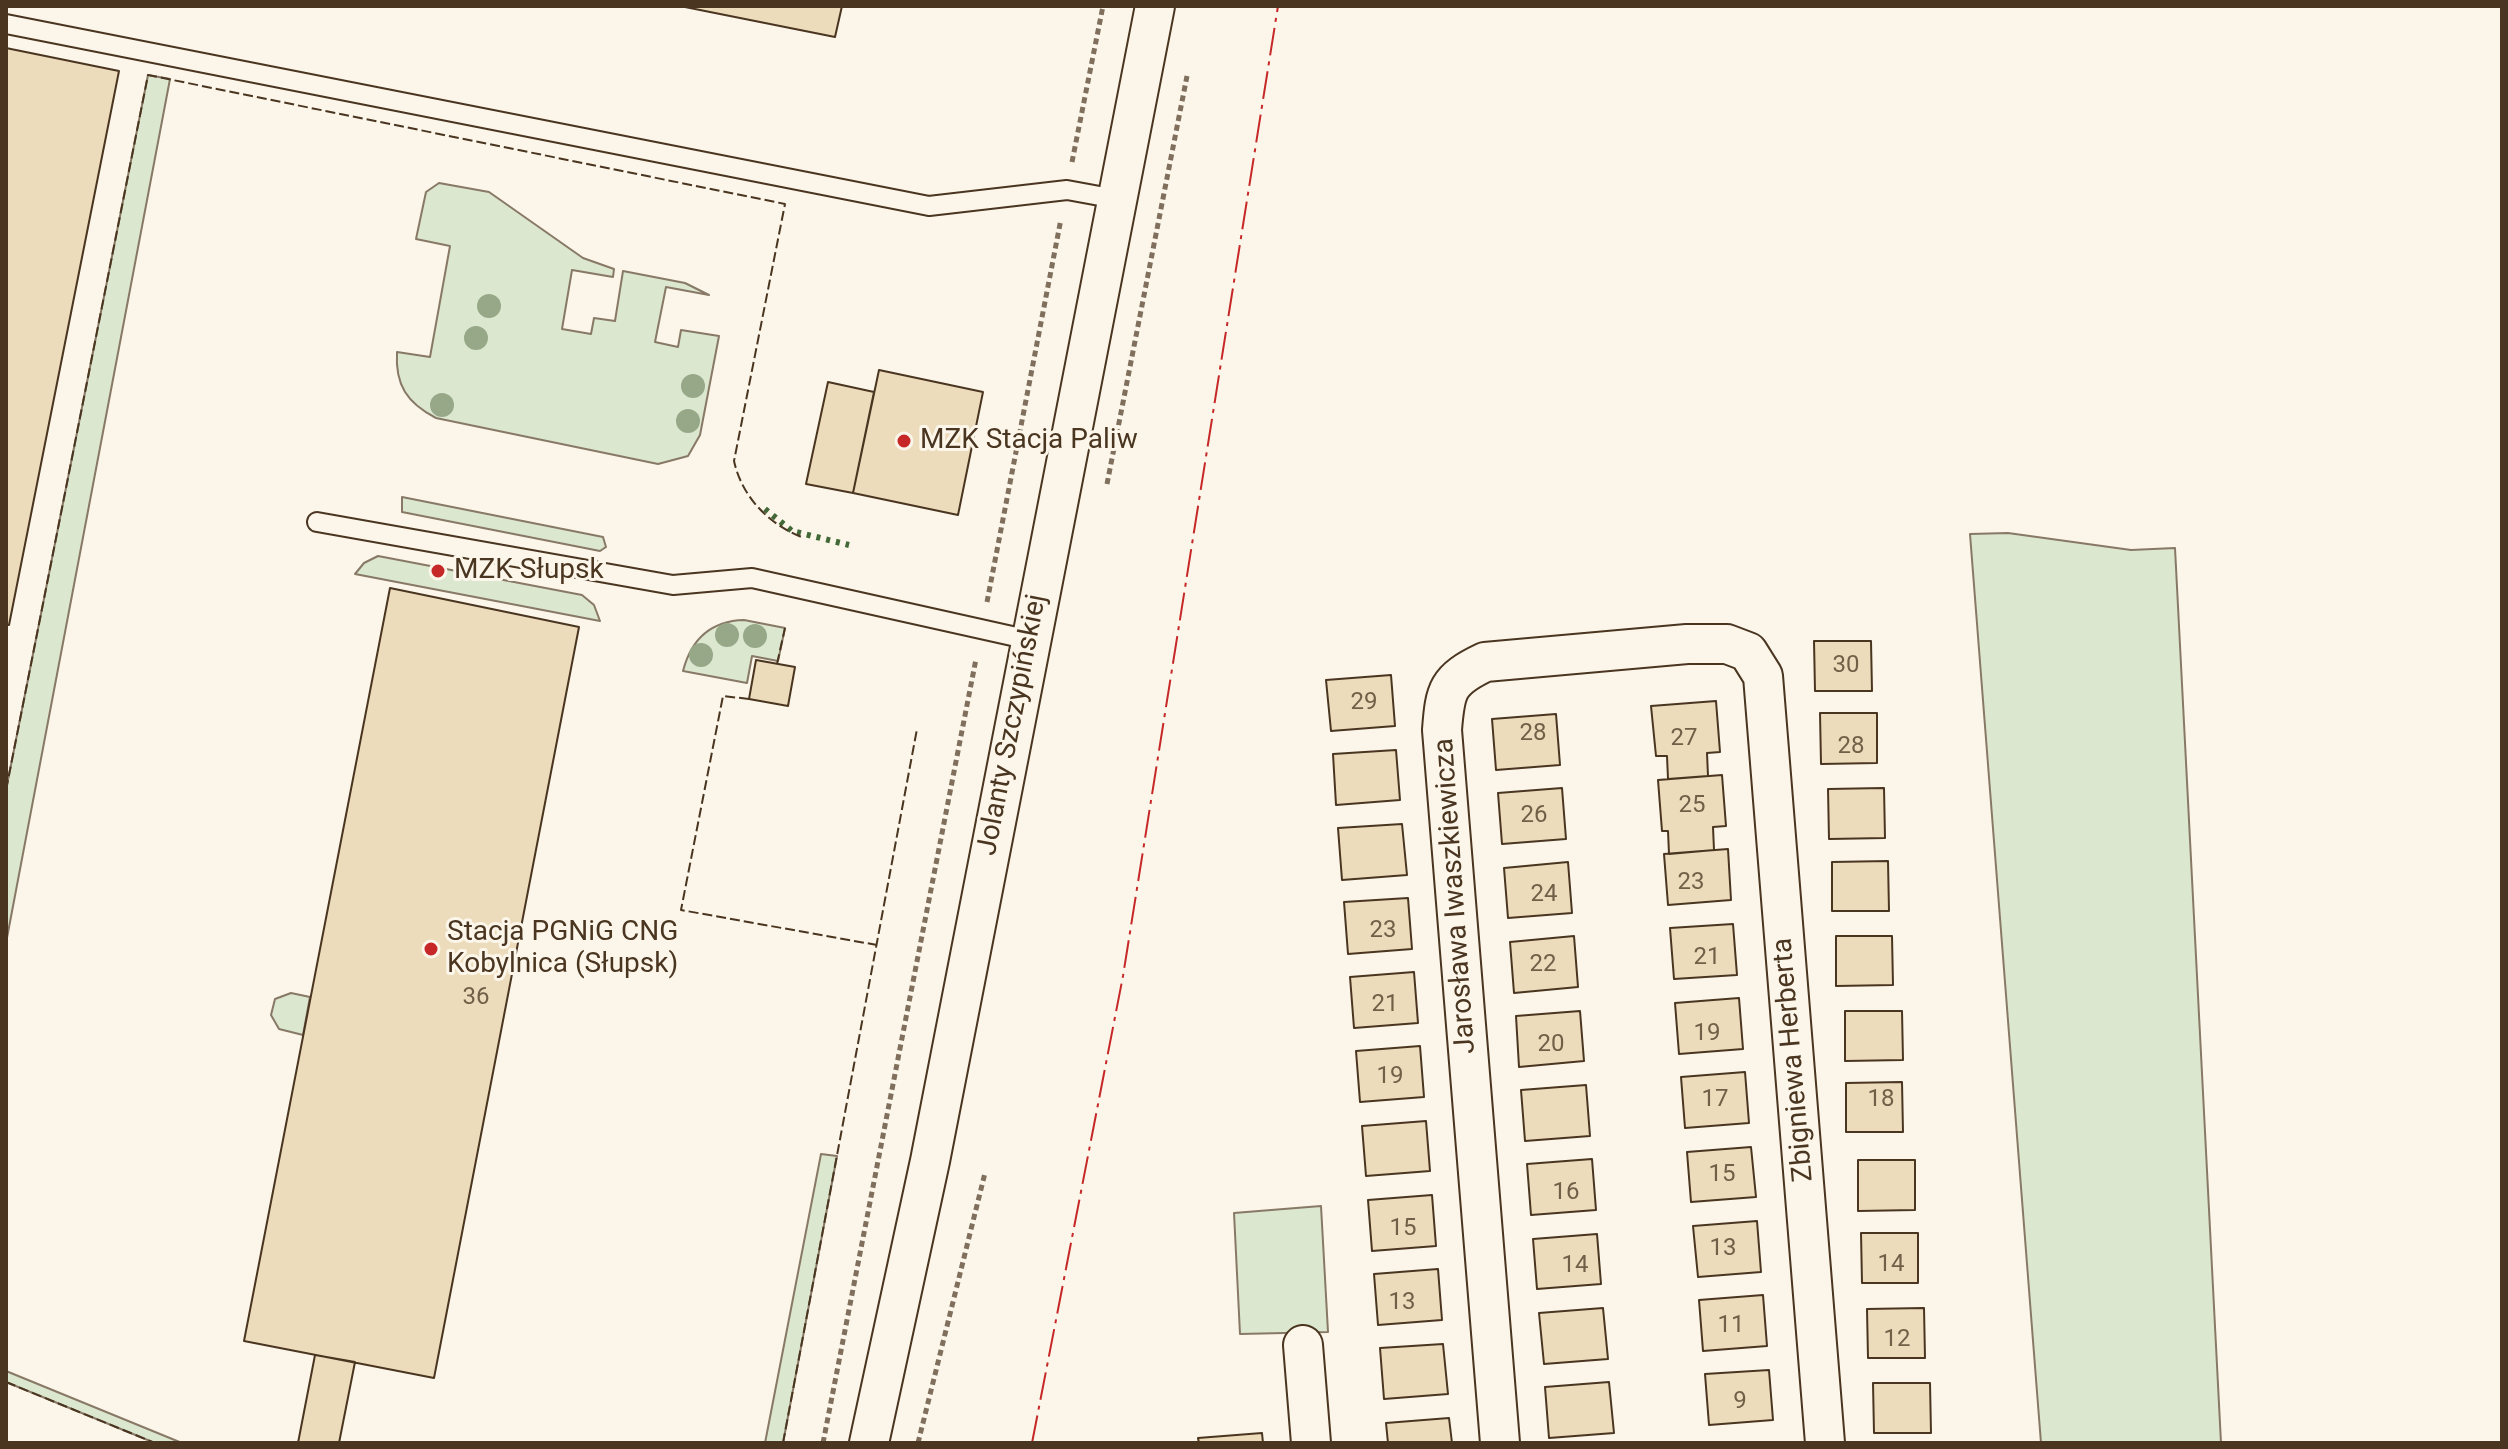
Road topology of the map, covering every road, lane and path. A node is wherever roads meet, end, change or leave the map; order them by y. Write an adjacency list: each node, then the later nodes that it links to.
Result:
1 (1103, 6): 4 (path)
2 (1155, 6): 5 (street, Jolanty Szczypińskiej)
3 (6, 24): 4 (lane)
4 (1067, 190): 5 (lane); 7 (path)
5 (1116, 199): 8 (street, Jolanty Szczypińskiej)
6 (317, 522): 7 (lane)
7 (981, 630): 8 (lane); 12 (path)
8 (1030, 640): 13 (street, Jolanty Szczypińskiej)
9 (1763, 676): 16 (street, Jarosława Iwaszkiewicza); 17 (street, Zbigniewa Herberta)
10 (985, 1173): 14 (path)
11 (1303, 1345): 15 (street)
12 (823, 1443)
13 (869, 1443)
14 (918, 1443)
15 (1311, 1443)
16 (1500, 1443)
17 (1825, 1443)

